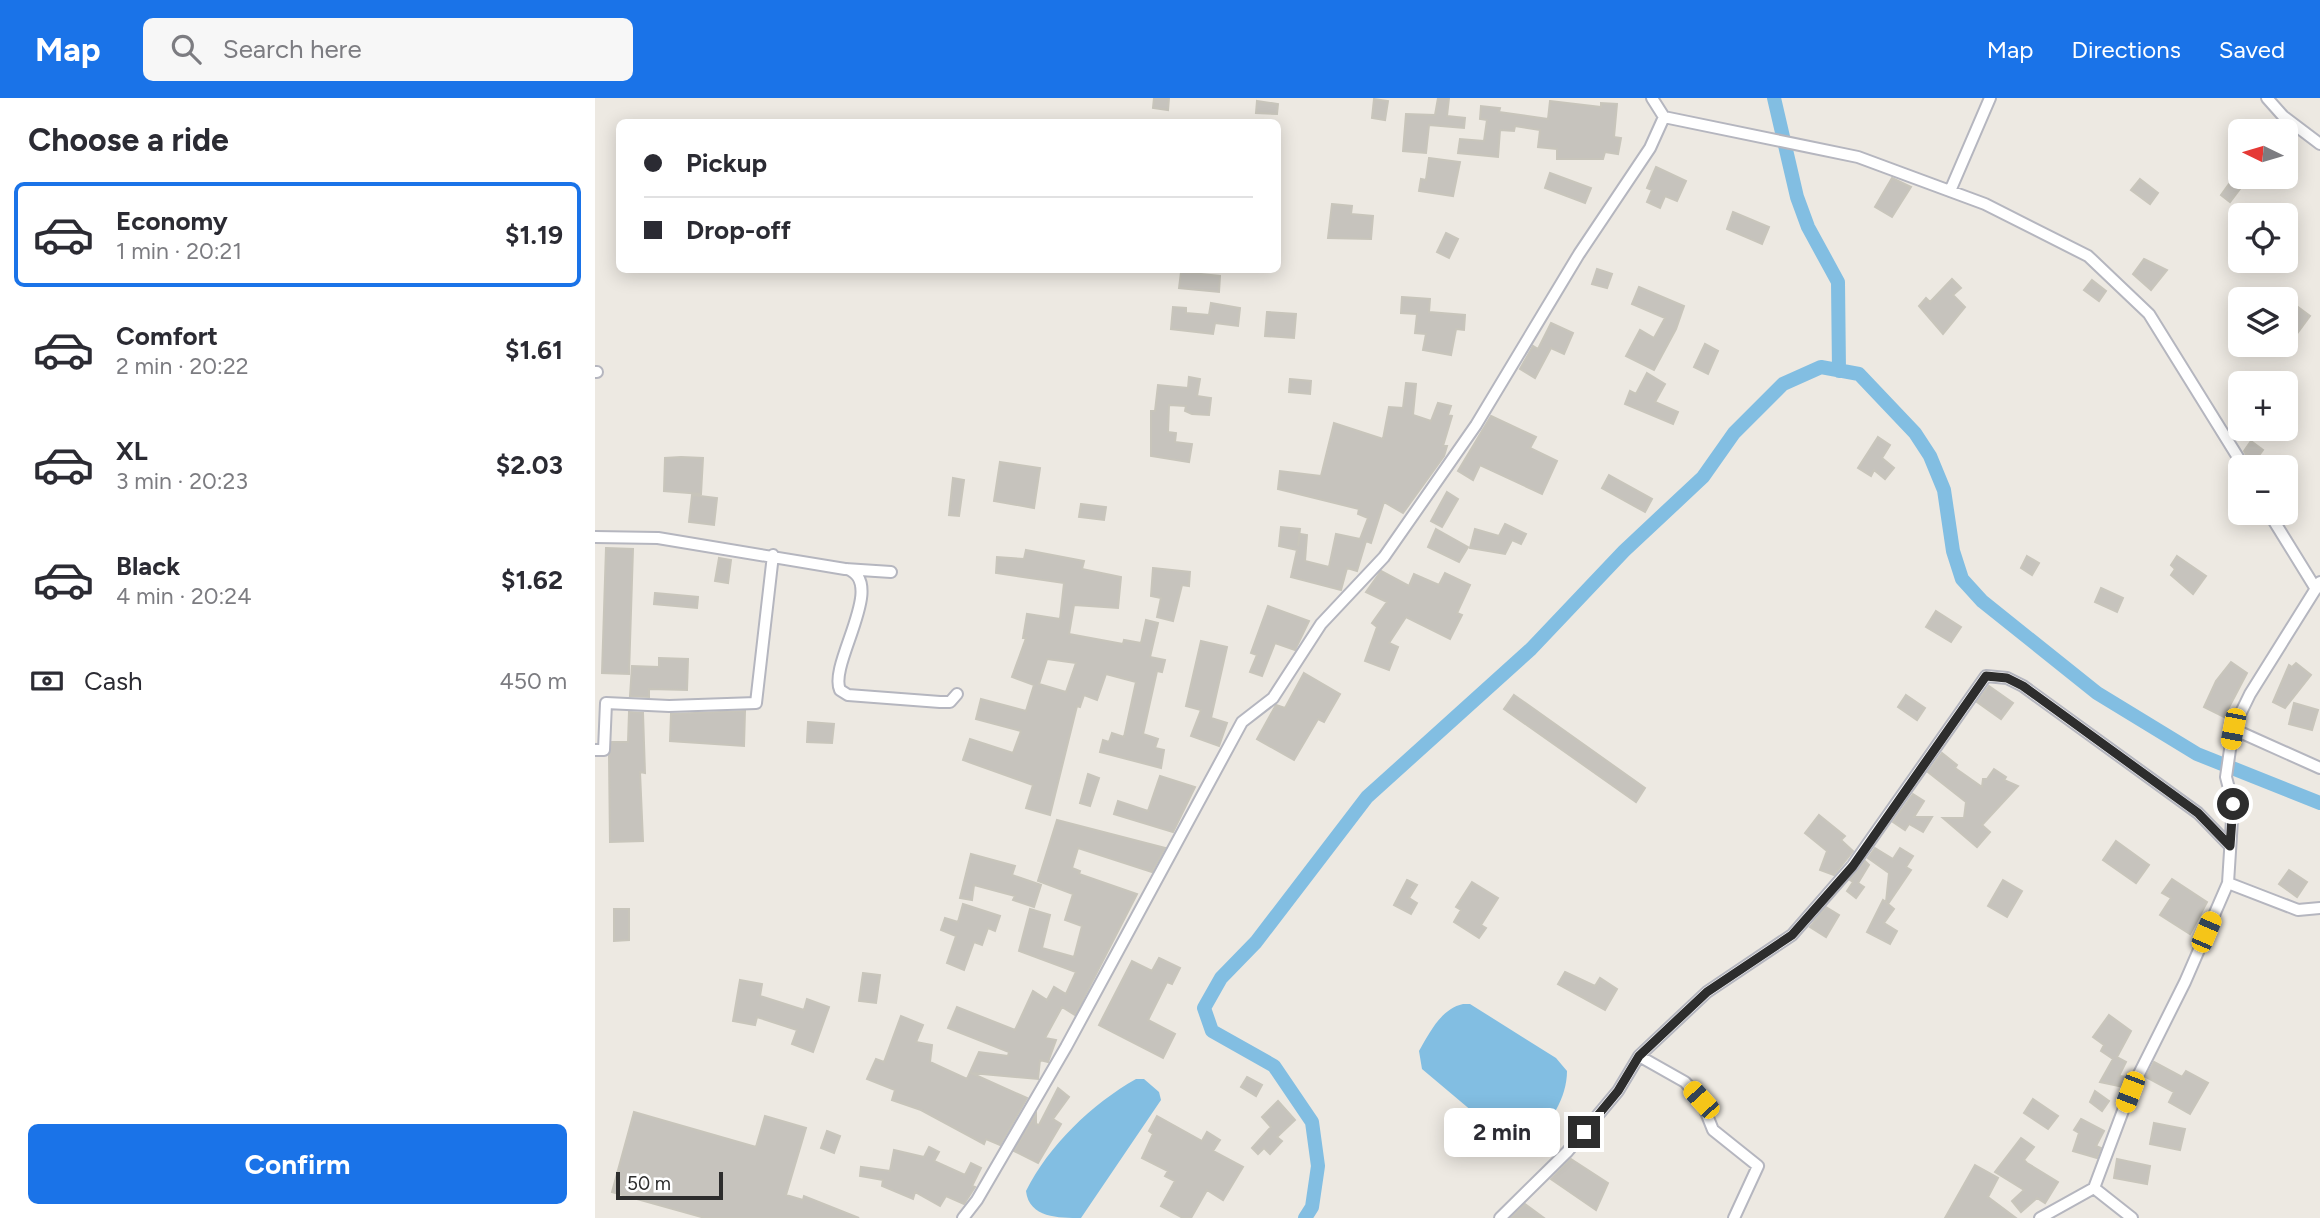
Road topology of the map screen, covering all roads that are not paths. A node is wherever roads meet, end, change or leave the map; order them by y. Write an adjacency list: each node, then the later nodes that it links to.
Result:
1 (1652, 98): 4 (street)
2 (1990, 98): 6 (street)
3 (2267, 98): 5 (street)
4 (1664, 117): 6 (street); 23 (street)
5 (2320, 144)
6 (1950, 191): 7 (street)
7 (2236, 455)
8 (2277, 525): 13 (street)
9 (595, 537): 10 (street)
10 (773, 555): 11 (street); 16 (street)
11 (845, 569): 12 (street); 14 (street)
12 (891, 572)
13 (2318, 586): 15 (street)
14 (957, 694)
15 (2233, 729): 17 (street); 18 (street)
16 (595, 750)
17 (2320, 768)
18 (2230, 846): 19 (street); 21 (street)
19 (2228, 883): 20 (street); 22 (street)
20 (2320, 908)
21 (1639, 1056): 24 (street); 25 (street)
22 (2094, 1188): 26 (street); 27 (street)
23 (963, 1218)
24 (1500, 1218)
25 (1734, 1218)
26 (2040, 1218)
27 (2132, 1218)

